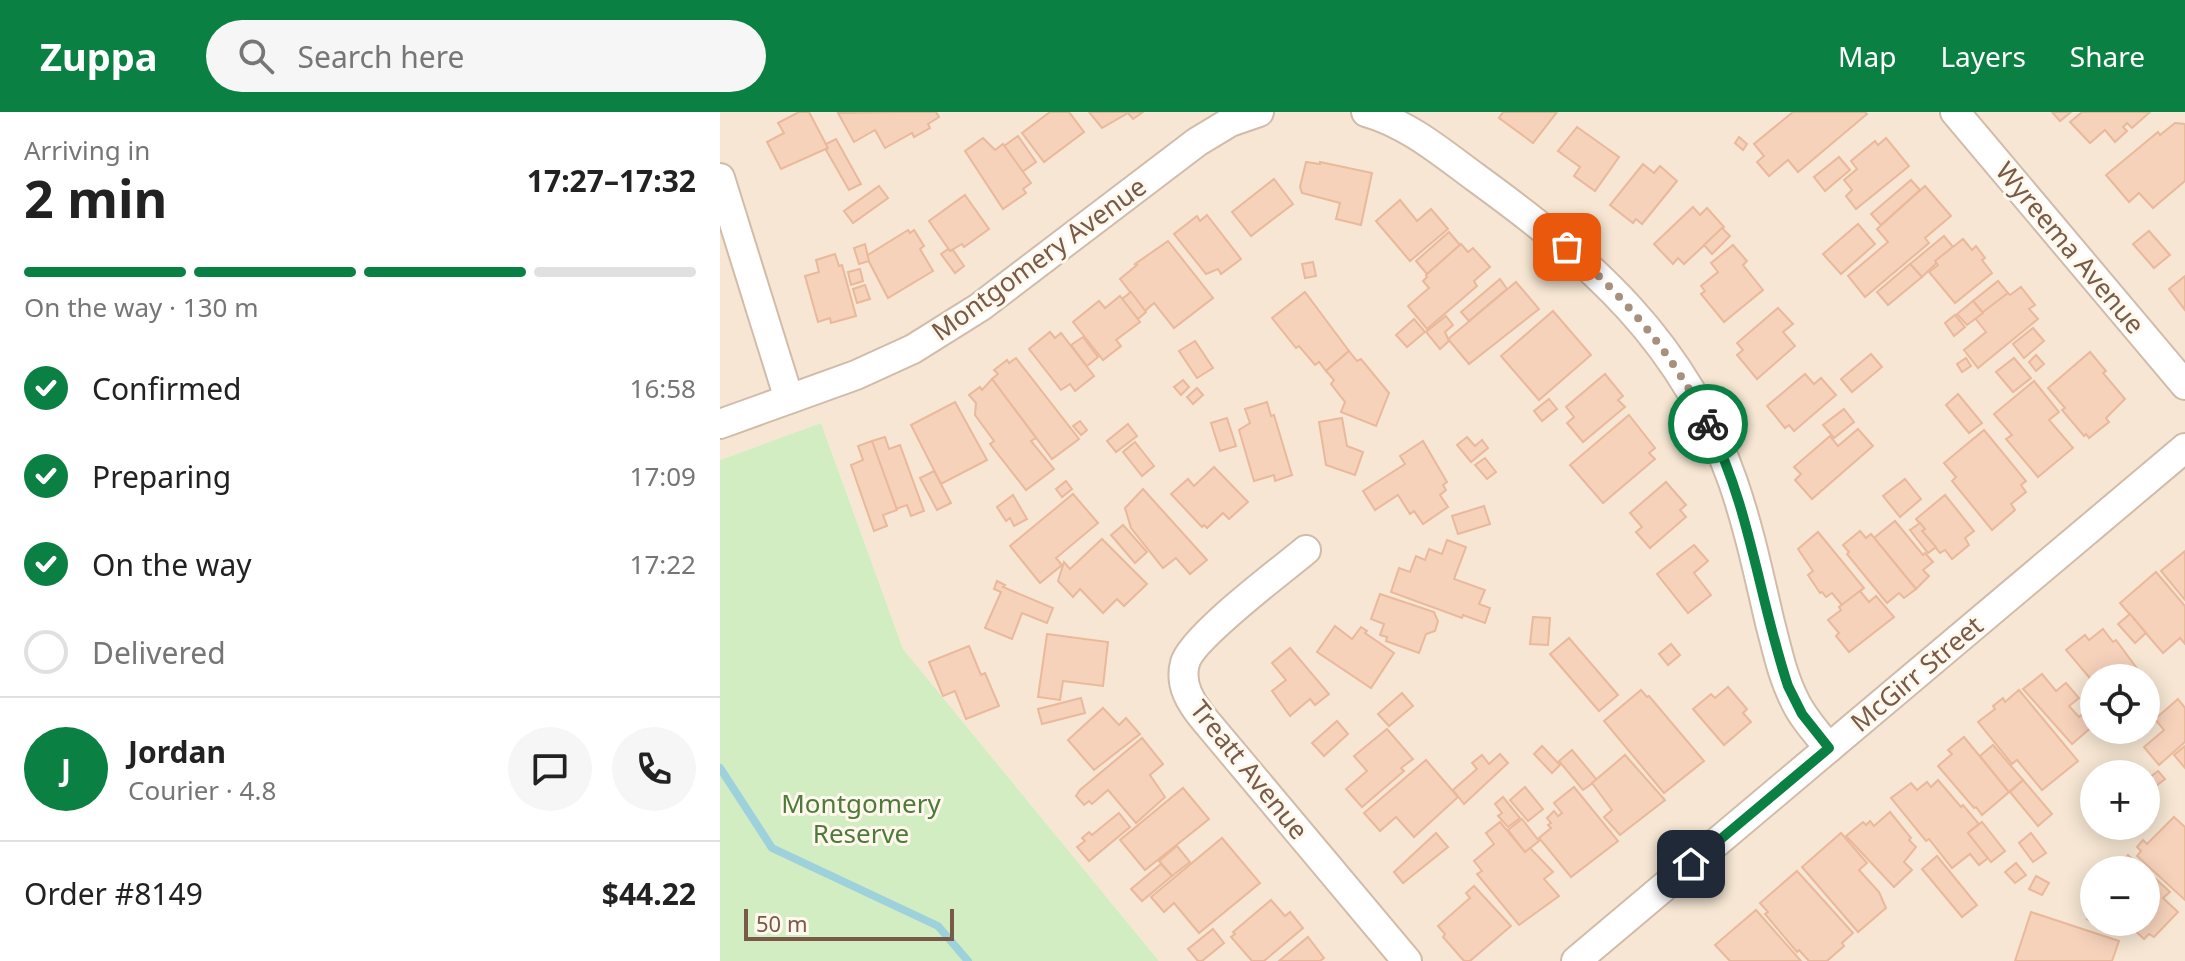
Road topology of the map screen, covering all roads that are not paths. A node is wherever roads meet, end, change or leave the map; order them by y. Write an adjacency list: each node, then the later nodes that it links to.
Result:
1 (1259, 112): 6 (street, Montgomery Avenue)
2 (1366, 112): 10 (street)
3 (1955, 112): 5 (street, Wyreema Avenue)
4 (720, 178): 6 (street)
5 (2185, 385)
6 (789, 399): 7 (street, Montgomery Avenue)
7 (720, 424)
8 (2185, 448): 10 (street, McGirr Street)
9 (1306, 550): 11 (street, Treatt Avenue)
10 (1829, 748): 12 (street, McGirr Street)
11 (1407, 961)
12 (1576, 961)

